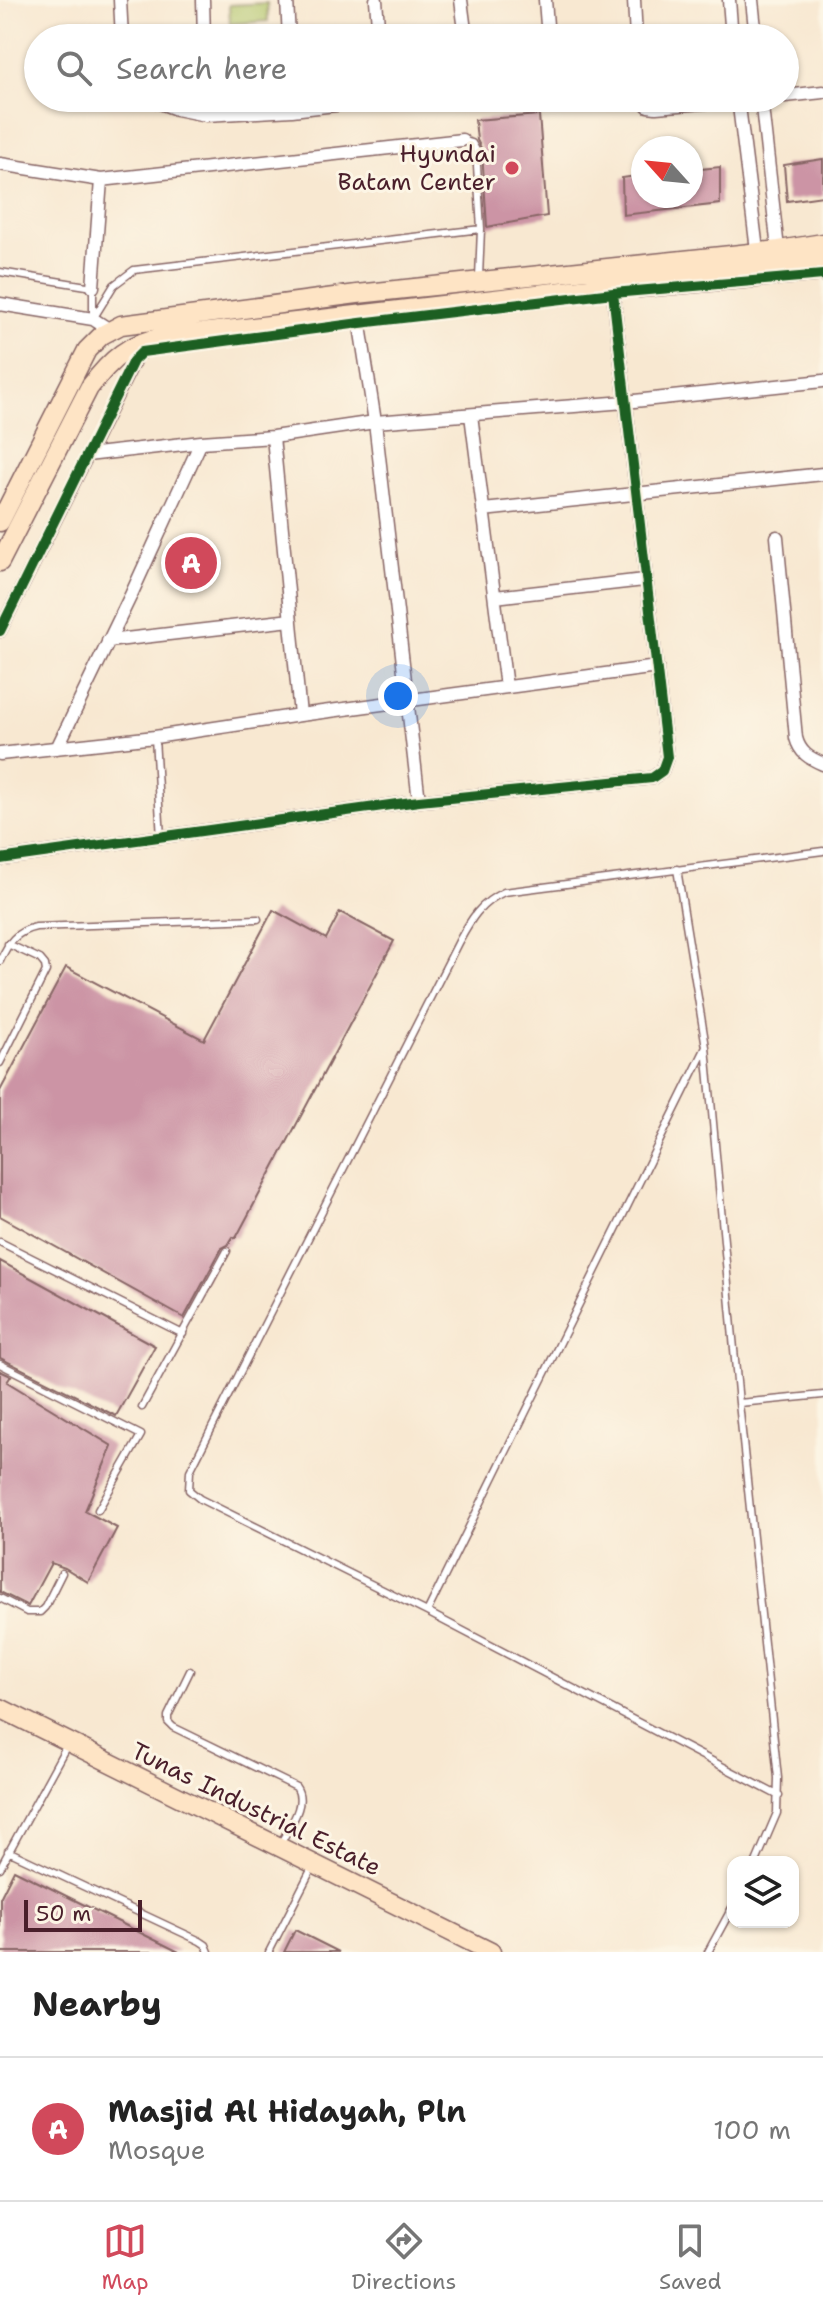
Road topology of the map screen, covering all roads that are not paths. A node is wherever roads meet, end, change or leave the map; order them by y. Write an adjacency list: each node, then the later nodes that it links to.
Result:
1 (120, 0): 10 (street)
2 (203, 0): 11 (street)
3 (287, 0): 12 (street)
4 (376, 0): 13 (street)
5 (461, 0): 14 (street)
6 (545, 0): 15 (street)
7 (634, 0): 16 (street)
8 (729, 0): 17 (street)
9 (752, 0): 18 (street)
10 (121, 24)
11 (204, 24)
12 (288, 24)
13 (378, 24)
14 (464, 24)
15 (547, 24)
16 (635, 24)
17 (731, 24)
18 (755, 24)
19 (823, 92): 20 (street)
20 (799, 95)
21 (191, 112): 26 (street)
22 (206, 112): 26 (street)
23 (229, 112): 26 (street)
24 (740, 112): 33 (street)
25 (763, 112): 32 (street)
26 (206, 115)
27 (462, 140): 29 (street); 30 (lane)
28 (0, 164): 29 (street)
29 (101, 180): 38 (street)
30 (481, 229): 37 (lane); 42 (lane)
31 (823, 243): 32 (main road)
32 (779, 257): 33 (main road); 34 (main road)
33 (758, 259): 37 (main road); 41 (main road)
34 (823, 261)
35 (0, 272): 38 (lane)
36 (823, 275): 39 (street)
37 (479, 281): 43 (main road)
38 (93, 287): 42 (lane)
39 (613, 293): 41 (street); 45 (street)
40 (0, 304): 42 (street)
41 (359, 318): 47 (street); 50 (street); 56 (main road)
42 (93, 319): 43 (street)
43 (110, 330): 54 (main road)
44 (823, 381): 45 (street)
45 (625, 402): 46 (street); 52 (street)
46 (471, 415): 47 (street); 53 (street)
47 (375, 422): 48 (street); 64 (street)
48 (273, 437): 49 (street); 59 (street)
49 (201, 442): 50 (street); 61 (street)
50 (87, 455): 60 (street)
51 (823, 474): 52 (street)
52 (637, 493): 53 (street); 57 (street)
53 (483, 510): 58 (street)
54 (0, 522)
55 (777, 537): 69 (street)
56 (0, 562)
57 (644, 580): 58 (street); 62 (street)
58 (495, 597): 63 (street)
59 (291, 620): 61 (street); 65 (street)
60 (0, 631)
61 (108, 641): 67 (street)
62 (657, 667): 63 (street); 70 (street)
63 (506, 687): 64 (street)
64 (406, 700): 65 (street); 70 (street)
65 (300, 715): 66 (street)
66 (155, 737): 67 (street); 71 (lane)
67 (57, 748): 68 (street)
68 (0, 754)
69 (823, 764)
70 (419, 801): 71 (street)
71 (161, 838): 73 (street)
72 (823, 851): 74 (lane)
73 (0, 859)
74 (677, 869): 78 (lane); 90 (lane)
75 (258, 919): 76 (lane)
76 (8, 944): 77 (lane); 79 (lane)
77 (0, 961)
78 (706, 1047): 85 (lane); 90 (lane)
79 (0, 1063)
80 (0, 1242): 82 (lane)
81 (227, 1251): 82 (lane)
82 (183, 1334): 86 (lane)
83 (0, 1364): 87 (lane)
84 (823, 1395): 85 (lane)
85 (739, 1403): 94 (lane)
86 (142, 1407)
87 (98, 1510)
88 (62, 1573): 89 (lane)
89 (0, 1598)
90 (427, 1612): 94 (lane)
91 (190, 1671): 95 (lane)
92 (0, 1708): 93 (main road, Tunas Industrial Estate)
93 (68, 1743): 95 (main road, Tunas Industrial Estate); 96 (lane)
94 (779, 1796): 97 (lane)
95 (279, 1848): 98 (main road, Tunas Industrial Estate)
96 (8, 1851): 99 (lane); 101 (lane)
97 (759, 1856)
98 (313, 1865): 102 (lane); 103 (main road, Tunas Industrial Estate)
99 (0, 1868)
100 (727, 1917): 104 (lane)
101 (209, 1952)
102 (269, 1952)
103 (491, 1952)
104 (708, 1952)

